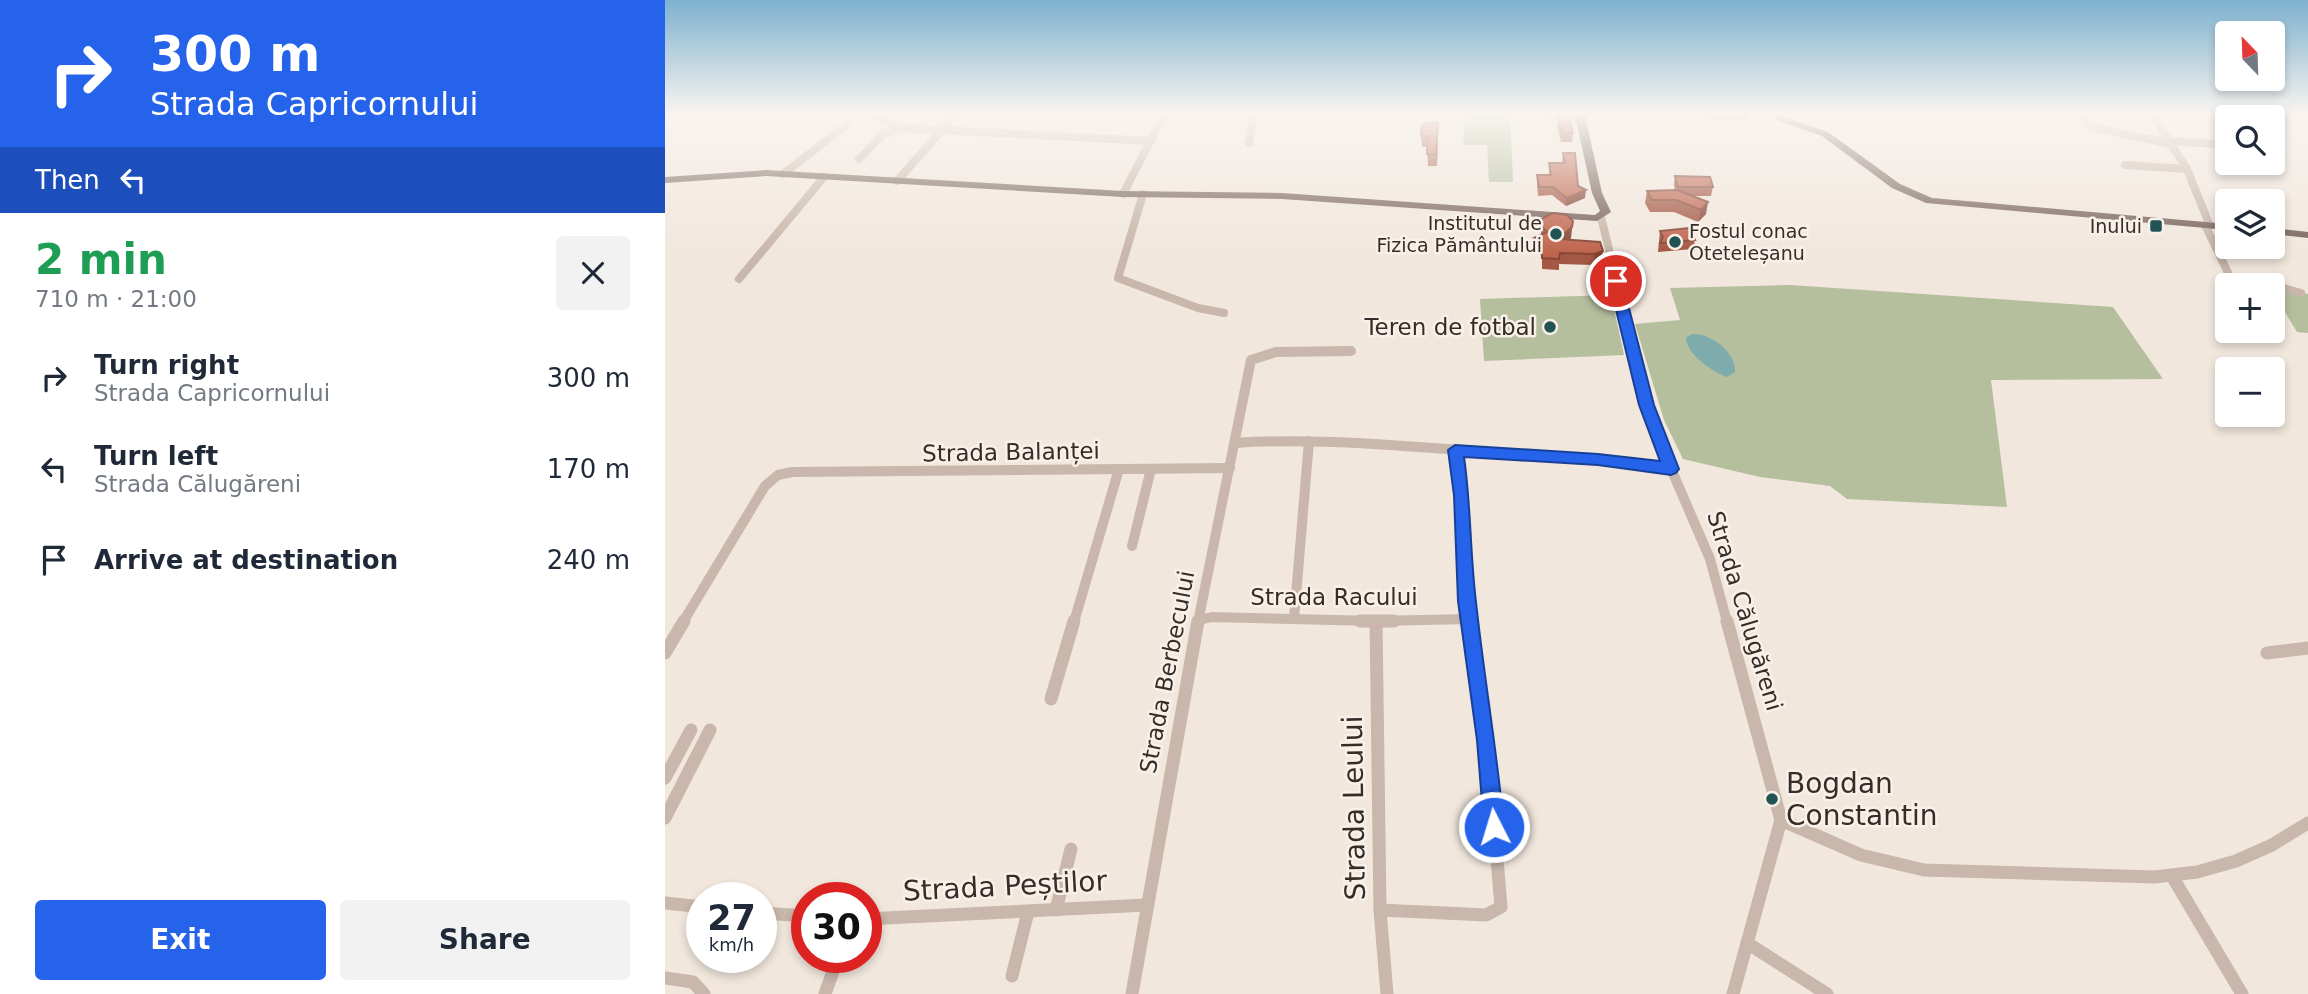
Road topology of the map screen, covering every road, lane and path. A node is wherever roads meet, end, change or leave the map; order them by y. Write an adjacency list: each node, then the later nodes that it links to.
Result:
1 (802, 159): 9 (street)
2 (916, 159): 12 (street)
3 (1141, 159): 14 (street)
4 (1590, 159): 13 (main road, Strada Călugăreni)
5 (1861, 159): 18 (main road)
6 (2181, 159): 8 (street)
7 (2125, 165): 8 (street)
8 (2187, 169): 18 (street)
9 (783, 174): 10 (main road); 11 (main road)
10 (824, 177): 12 (main road); 23 (street)
11 (665, 180)
12 (897, 181): 14 (main road)
13 (1597, 193): 16 (main road); 17 (main road, Strada Călugăreni)
14 (1123, 194): 15 (main road)
15 (1143, 194): 16 (main road); 26 (street)
16 (1588, 210): 17 (main road)
17 (1602, 212): 36 (street, Strada Călugăreni)
18 (2207, 226): 19 (main road); 22 (street)
19 (2215, 227)
20 (2285, 233): 21 (main road)
21 (2308, 234)
22 (2228, 273)
23 (739, 279)
24 (2285, 288): 25 (street)
25 (2301, 293)
26 (1224, 313)
27 (1351, 351): 28 (street, Strada Berbecului)
28 (1239, 426): 29 (street); 31 (street, Strada Berbecului)
29 (1253, 441): 30 (street); 31 (street)
30 (1310, 441): 32 (street); 38 (street)
31 (1235, 443): 33 (street, Strada Berbecului)
32 (1455, 450): 36 (street); 39 (street)
33 (1230, 468): 35 (street, Strada Balanței); 40 (street, Strada Berbecului)
34 (1119, 469): 35 (street, Strada Balanței); 43 (street, Strada Balanței); 45 (street)
35 (1151, 469): 37 (street)
36 (1671, 469): 50 (street, Strada Călugăreni)
37 (1132, 546)
38 (1294, 619): 40 (street, Strada Racului); 41 (street, Strada Racului)
39 (1469, 619): 41 (street, Strada Racului); 58 (street)
40 (1199, 620): 56 (street, Strada Berbecului)
41 (1376, 621): 58 (street, Strada Leului)
42 (2308, 648): 44 (street)
43 (665, 653)
44 (2267, 653)
45 (1051, 699)
46 (691, 730): 48 (street)
47 (711, 730): 49 (street)
48 (665, 778)
49 (665, 818)
50 (1781, 820): 53 (street); 61 (street, Strada Călugăreni)
51 (2308, 823): 53 (street)
52 (1071, 849): 57 (street)
53 (2172, 876): 71 (street)
54 (665, 903): 55 (street)
55 (686, 905)
56 (1146, 905): 57 (street, Strada Peștilor); 67 (street, Strada Berbecului)
57 (1056, 910): 59 (street, Strada Peștilor)
58 (1380, 910): 68 (street, Strada Leului)
59 (1028, 912): 60 (street, Strada Peștilor); 63 (street)
60 (882, 918)
61 (1747, 943): 69 (street, Strada Călugăreni); 70 (street)
62 (832, 973): 66 (street)
63 (1012, 976)
64 (665, 978): 65 (street)
65 (704, 994)
66 (825, 994)
67 (1132, 994)
68 (1387, 994)
69 (1733, 994)
70 (1827, 994)
71 (2242, 994)

